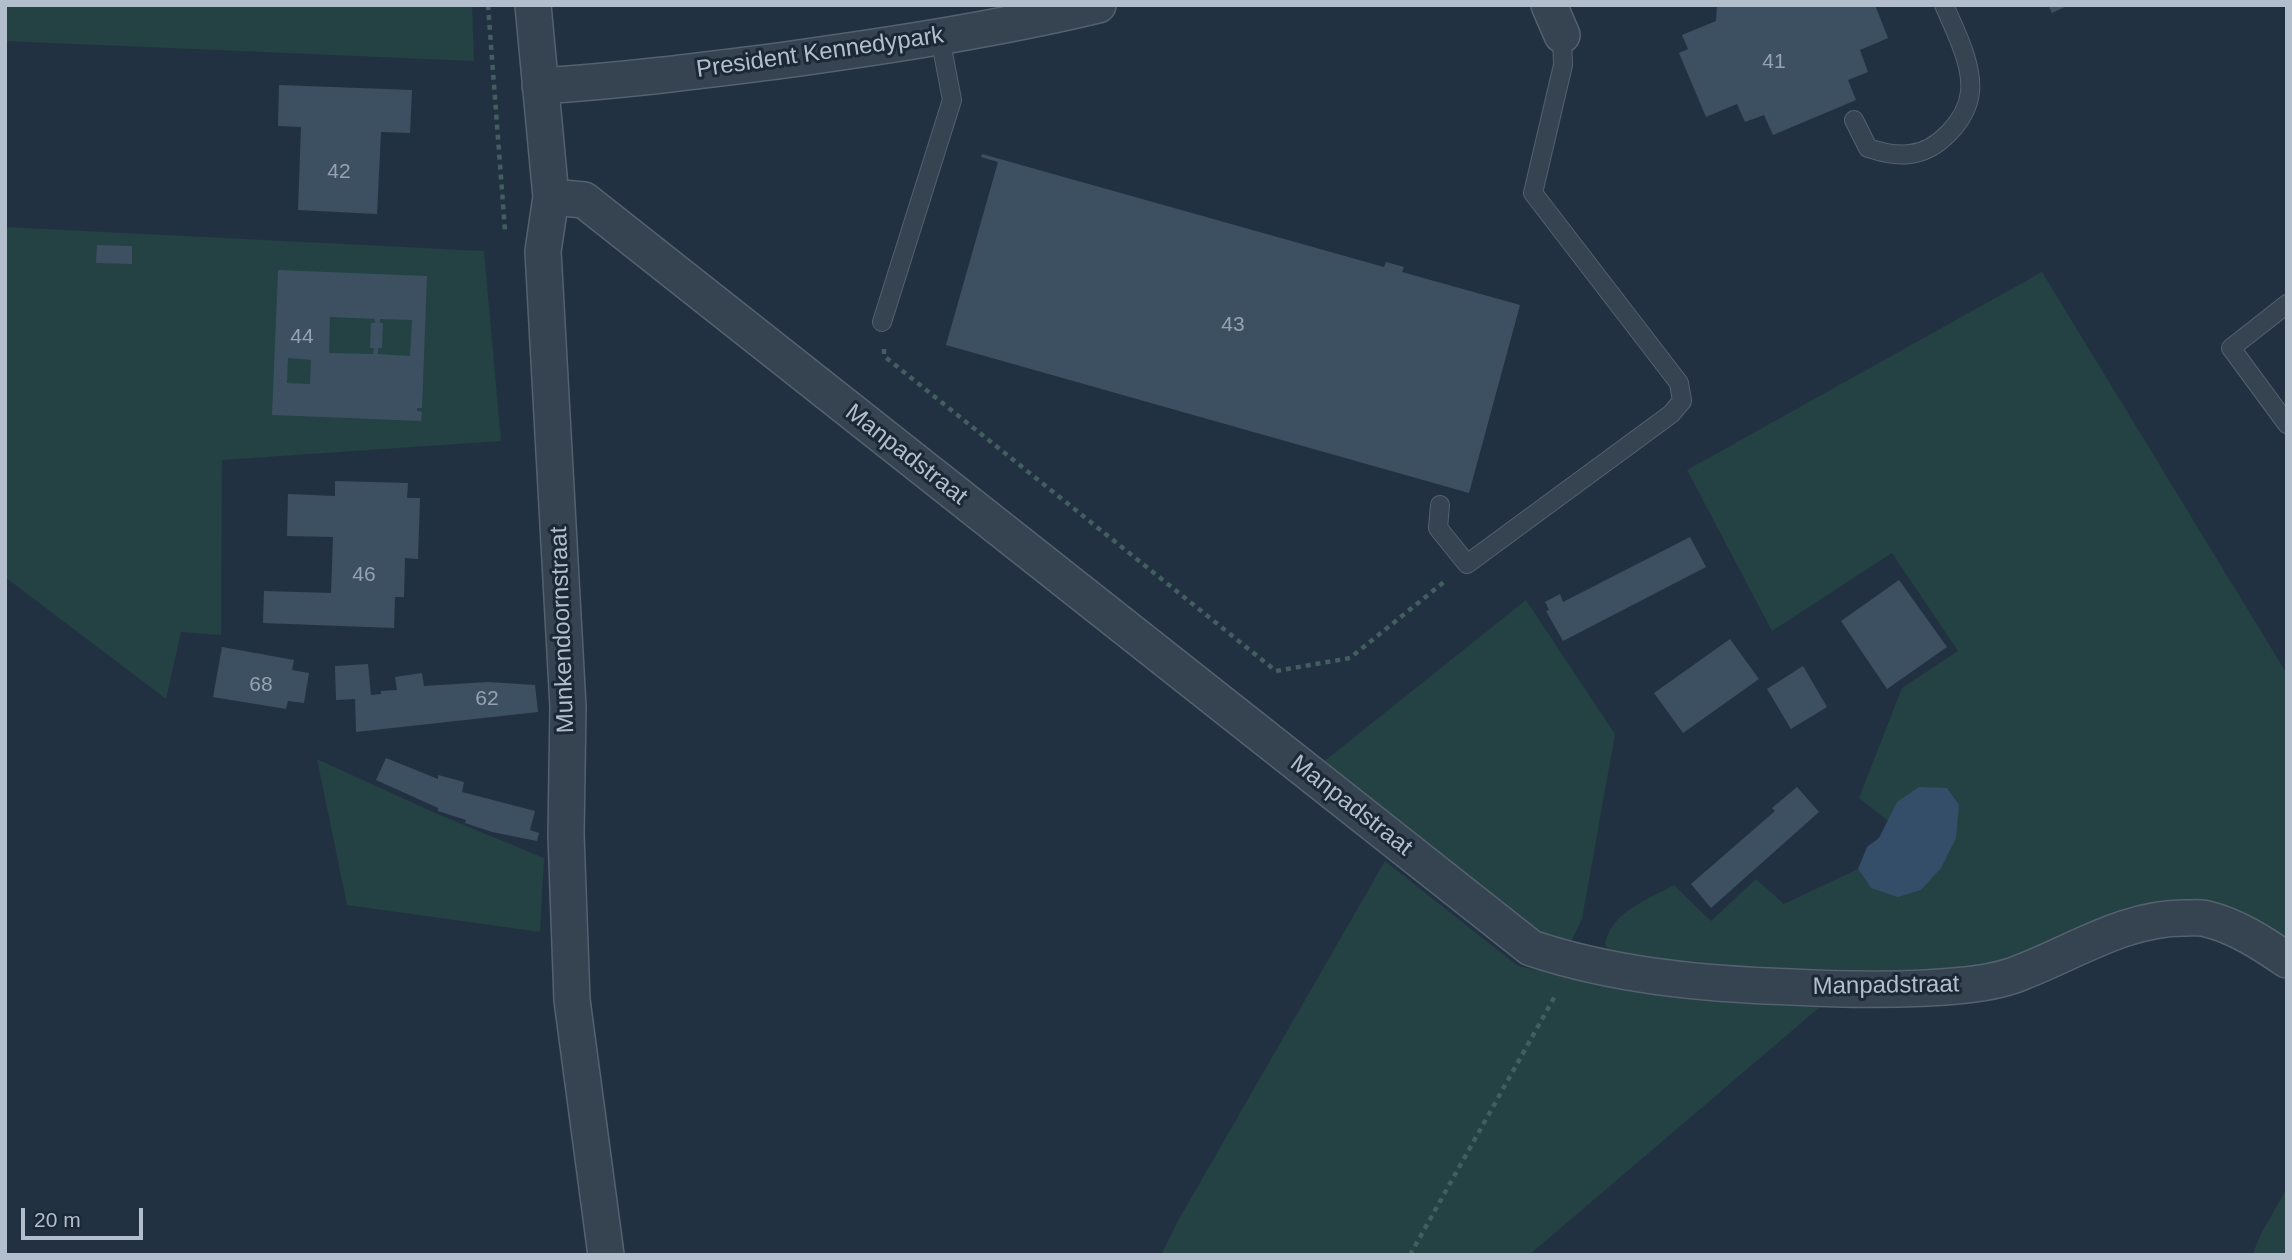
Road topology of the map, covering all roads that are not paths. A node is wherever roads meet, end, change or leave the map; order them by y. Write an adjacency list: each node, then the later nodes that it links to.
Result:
1 (533, 5): 6 (street, Munkendoornstraat)
2 (1098, 5): 5 (street, President Kennedypark)
3 (1944, 5): 7 (lane)
4 (1555, 20): 12 (lane)
5 (940, 37): 6 (street, President Kennedypark); 10 (lane)
6 (540, 86): 8 (street, Munkendoornstraat)
7 (1854, 120)
8 (551, 197): 13 (street, Manpadstraat); 14 (street, Munkendoornstraat)
9 (2287, 304): 11 (lane)
10 (882, 322)
11 (2287, 424)
12 (1440, 505)
13 (2287, 960)
14 (606, 1255)

